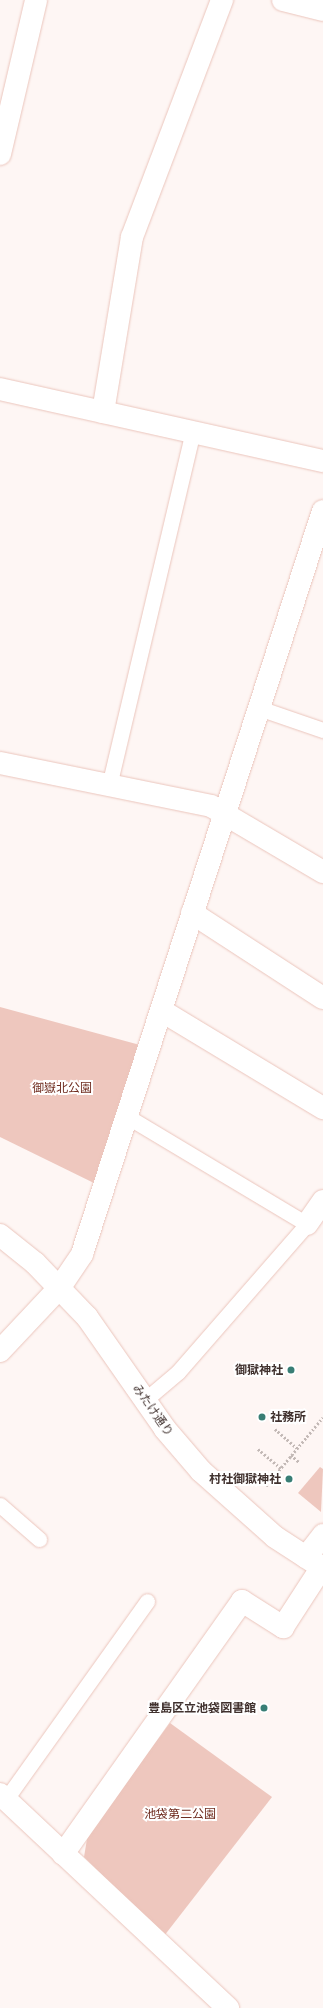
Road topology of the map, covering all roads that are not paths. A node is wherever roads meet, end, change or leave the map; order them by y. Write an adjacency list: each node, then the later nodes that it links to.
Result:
1 (36, 0): 5 (street)
2 (222, 0): 7 (street)
3 (284, 0): 4 (street)
4 (323, 10)
5 (0, 154)
6 (0, 389): 7 (street)
7 (103, 412): 8 (street)
8 (193, 432): 9 (street); 14 (lane)
9 (323, 461)
10 (323, 510): 11 (street)
11 (259, 708): 12 (lane); 15 (street)
12 (323, 730)
13 (0, 763): 14 (street)
14 (109, 786): 15 (street)
15 (224, 813): 16 (street); 17 (street)
16 (323, 872)
17 (192, 913): 18 (street); 19 (street)
18 (323, 998)
19 (162, 1010): 20 (street); 21 (street)
20 (323, 1108)
21 (128, 1117): 23 (lane); 25 (street)
22 (323, 1201): 23 (street)
23 (307, 1224): 27 (lane)
24 (0, 1235): 25 (street, みたけ通り)
25 (60, 1287): 26 (street); 27 (street, みたけ通り)
26 (0, 1351)
27 (145, 1400): 31 (street, みたけ通り)
28 (0, 1505): 30 (lane)
29 (323, 1535): 31 (street)
30 (39, 1539)
31 (317, 1564): 34 (street)
32 (147, 1601): 33 (lane)
33 (3, 1796): 34 (street)
34 (63, 1854): 35 (street)
35 (228, 2008)

